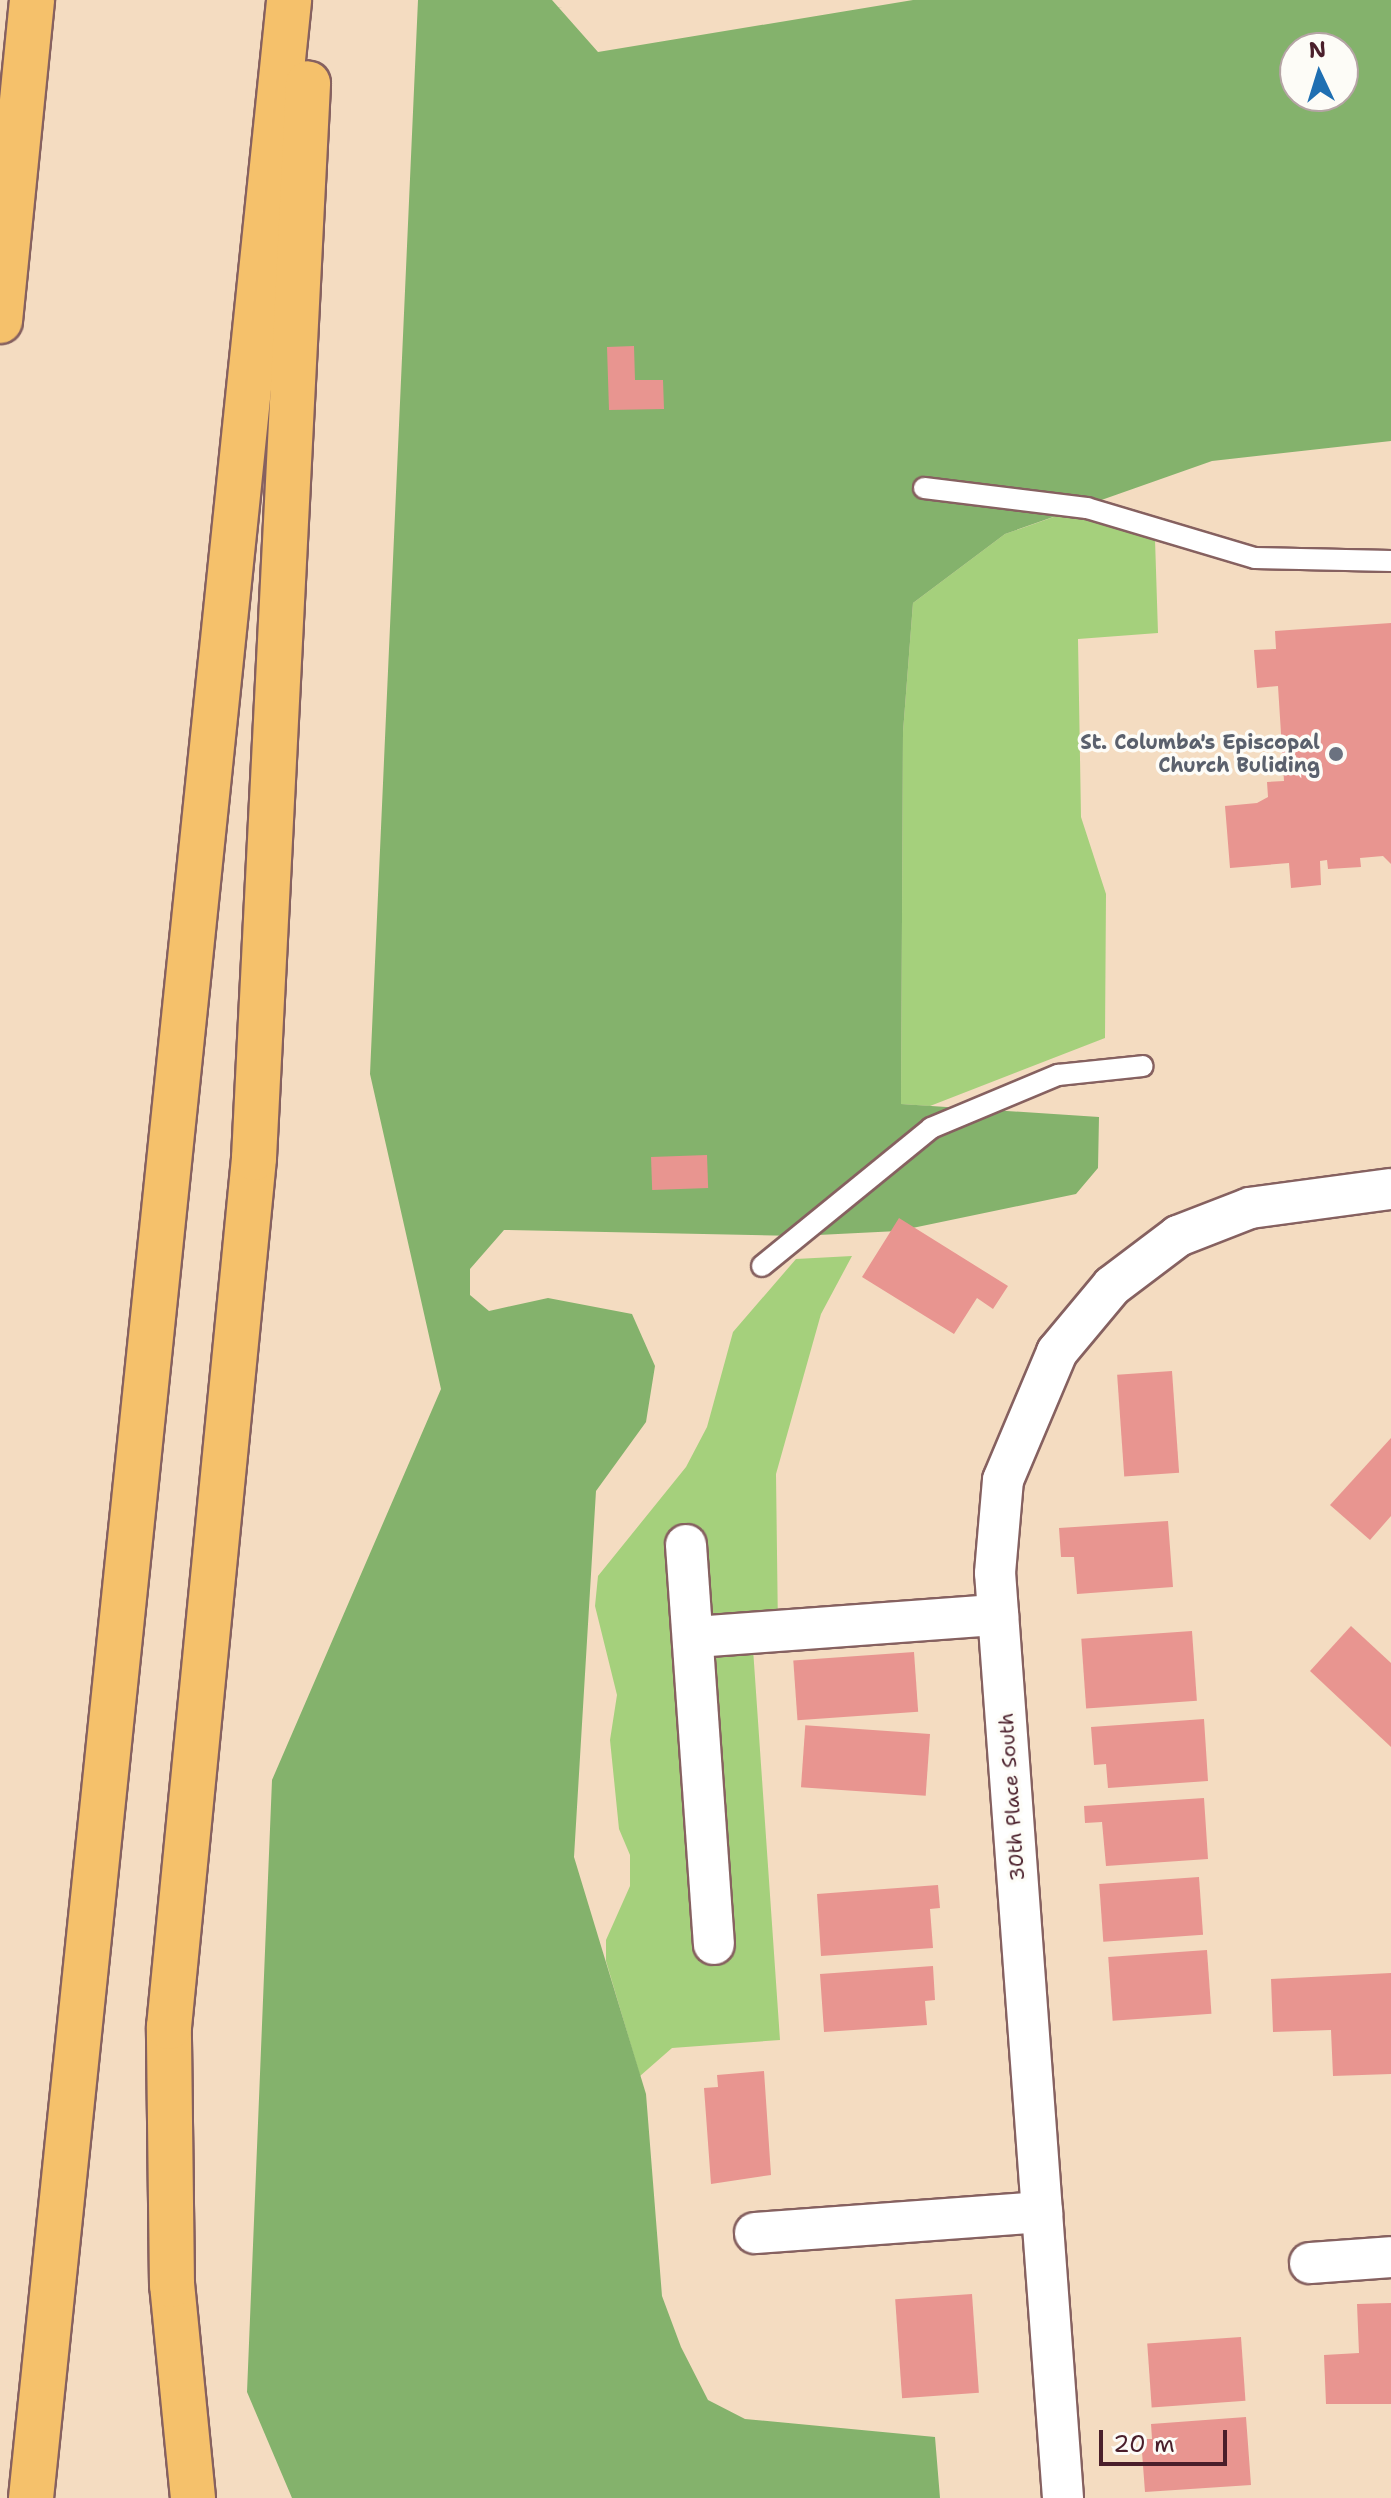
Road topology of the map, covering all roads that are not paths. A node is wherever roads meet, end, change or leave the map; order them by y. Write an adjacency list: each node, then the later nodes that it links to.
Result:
1 (289, 0): 19 (highway)
2 (311, 0): 20 (highway)
3 (31, 9): 4 (highway); 5 (highway)
4 (0, 185)
5 (0, 321)
6 (924, 488): 7 (lane)
7 (1391, 561)
8 (1143, 1066): 10 (lane)
9 (1391, 1189): 12 (street, 30th Place South)
10 (762, 1266)
11 (686, 1545): 13 (street)
12 (998, 1615): 13 (street); 15 (street, 30th Place South)
13 (695, 1637): 14 (street)
14 (714, 1944)
15 (1042, 2212): 16 (street); 21 (street, 30th Place South)
16 (755, 2233)
17 (1391, 2257): 18 (street)
18 (1310, 2263)
19 (31, 2498)
20 (193, 2498)
21 (1063, 2498)

